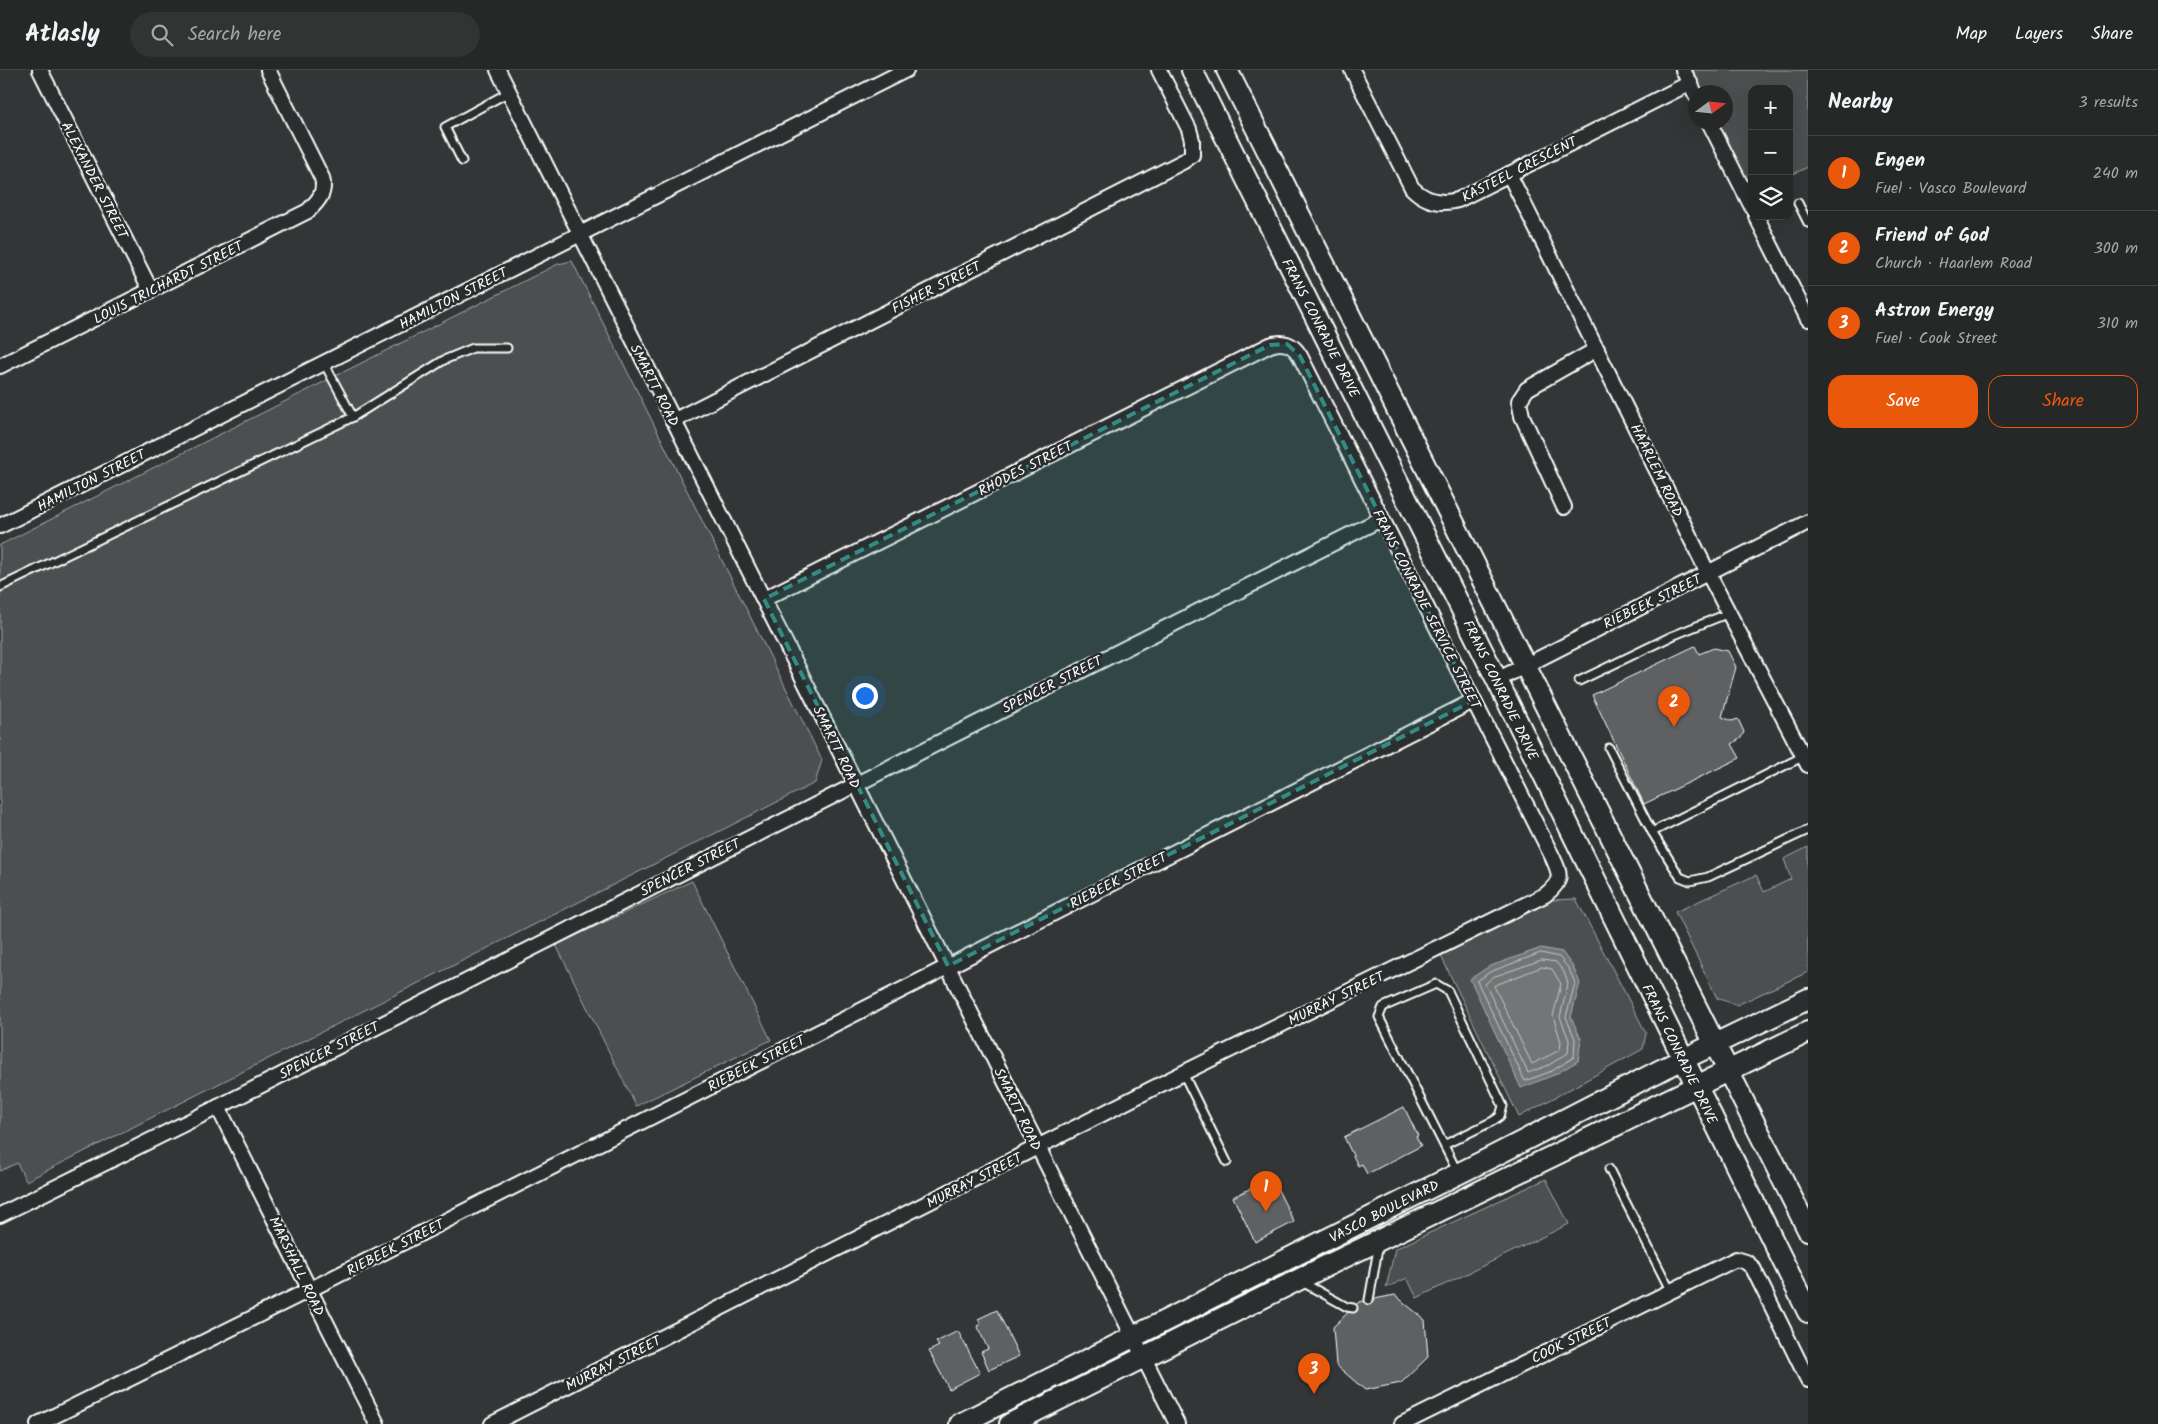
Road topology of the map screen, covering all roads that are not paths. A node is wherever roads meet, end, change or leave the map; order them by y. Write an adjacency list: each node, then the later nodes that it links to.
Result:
1 (40, 70): 21 (street, ALEXANDER STREET)
2 (268, 70): 21 (street, LOUIS TRICHARDT STREET)
3 (498, 70): 12 (street, SMARTT ROAD)
4 (906, 70): 20 (street, HAMILTON STREET)
5 (1159, 70): 29 (street, FISHER STREET)
6 (1192, 70): 39 (main road, FRANS CONRADIE DRIVE)
7 (1227, 70): 38 (main road)
8 (1352, 70): 15 (street, KASTEEL CRESCENT)
9 (1683, 70): 10 (street)
10 (1691, 85)
11 (1688, 91): 15 (street, KASTEEL CRESCENT)
12 (509, 92): 14 (lane); 20 (street, SMARTT ROAD)
13 (1713, 130): 16 (street)
14 (462, 162)
15 (1509, 174): 25 (street, HAARLEM ROAD)
16 (1748, 199)
17 (1798, 203): 19 (lane)
18 (1758, 220): 22 (street)
19 (1808, 223)
20 (580, 234): 26 (street, HAMILTON STREET); 29 (street, SMARTT ROAD)
21 (151, 291): 27 (street, LOUIS TRICHARDT STREET)
22 (1808, 319)
23 (1288, 344): 31 (street, FRANS CONRADIE SERVICE STREET); 36 (street, RHODES STREET)
24 (507, 348): 28 (lane)
25 (1596, 349): 30 (street); 34 (street, HAARLEM ROAD)
26 (324, 363): 28 (lane); 33 (street, HAMILTON STREET)
27 (0, 366)
28 (353, 417): 35 (lane)
29 (673, 421): 36 (street, SMARTT ROAD)
30 (1564, 507)
31 (1381, 519): 41 (street, FRANS CONRADIE SERVICE STREET); 44 (street, SPENCER STREET)
32 (1808, 522): 34 (street, RIEBEEK STREET)
33 (0, 526)
34 (1708, 573): 37 (street, HAARLEM ROAD); 38 (street, RIEBEEK STREET)
35 (0, 587)
36 (764, 599): 44 (street, SMARTT ROAD)
37 (1729, 613): 40 (lane); 43 (street, HAARLEM ROAD)
38 (1525, 665): 39 (street, RIEBEEK STREET); 51 (main road)
39 (1497, 680): 52 (main road, FRANS CONRADIE DRIVE)
40 (1579, 681)
41 (1473, 701): 47 (street, FRANS CONRADIE SERVICE STREET); 48 (street, RIEBEEK STREET)
42 (1609, 748): 46 (lane)
43 (1806, 760): 46 (lane)
44 (855, 783): 48 (street, SMARTT ROAD); 56 (street, SPENCER STREET)
45 (1808, 830): 46 (lane)
46 (1652, 832)
47 (1559, 879): 54 (street, MURRAY STREET)
48 (948, 966): 58 (street, SMARTT ROAD); 66 (street, RIEBEEK STREET)
49 (1808, 999): 51 (main road, VASCO BOULEVARD)
50 (1808, 1032): 53 (main road, VASCO BOULEVARD)
51 (1715, 1044): 52 (main road, VASCO BOULEVARD); 53 (main road)
52 (1684, 1059): 55 (main road, FRANS CONRADIE DRIVE); 61 (main road, VASCO BOULEVARD)
53 (1728, 1072): 55 (main road, VASCO BOULEVARD); 63 (main road)
54 (1183, 1073): 58 (street, MURRAY STREET); 59 (lane)
55 (1697, 1088): 64 (main road, VASCO BOULEVARD); 70 (main road, FRANS CONRADIE DRIVE)
56 (218, 1107): 62 (street, SPENCER STREET); 66 (street, MARSHALL ROAD)
57 (1444, 1145): 57 (lane); 61 (lane)
58 (1038, 1148): 71 (street, SMARTT ROAD); 76 (street, MURRAY STREET)
59 (1226, 1162)
60 (1609, 1169): 67 (lane)
61 (1458, 1173): 71 (main road, VASCO BOULEVARD)
62 (0, 1215)
63 (1808, 1230)
64 (1379, 1241): 65 (main road, VASCO BOULEVARD); 68 (lane)
65 (1298, 1280): 69 (lane); 72 (main road, VASCO BOULEVARD)
66 (309, 1290): 74 (street, RIEBEEK STREET); 75 (street, MARSHALL ROAD)
67 (1670, 1290): 73 (street, COOK STREET); 80 (street, COOK STREET)
68 (1369, 1300)
69 (1353, 1308)
70 (1808, 1312)
71 (1134, 1337): 72 (street, SMARTT ROAD); 77 (main road, VASCO BOULEVARD)
72 (1144, 1357): 78 (main road, VASCO BOULEVARD); 79 (street, SMARTT ROAD)
73 (1808, 1380)
74 (38, 1424)
75 (377, 1424)
76 (492, 1424)
77 (960, 1424)
78 (1010, 1424)
79 (1177, 1424)
80 (1402, 1424)

